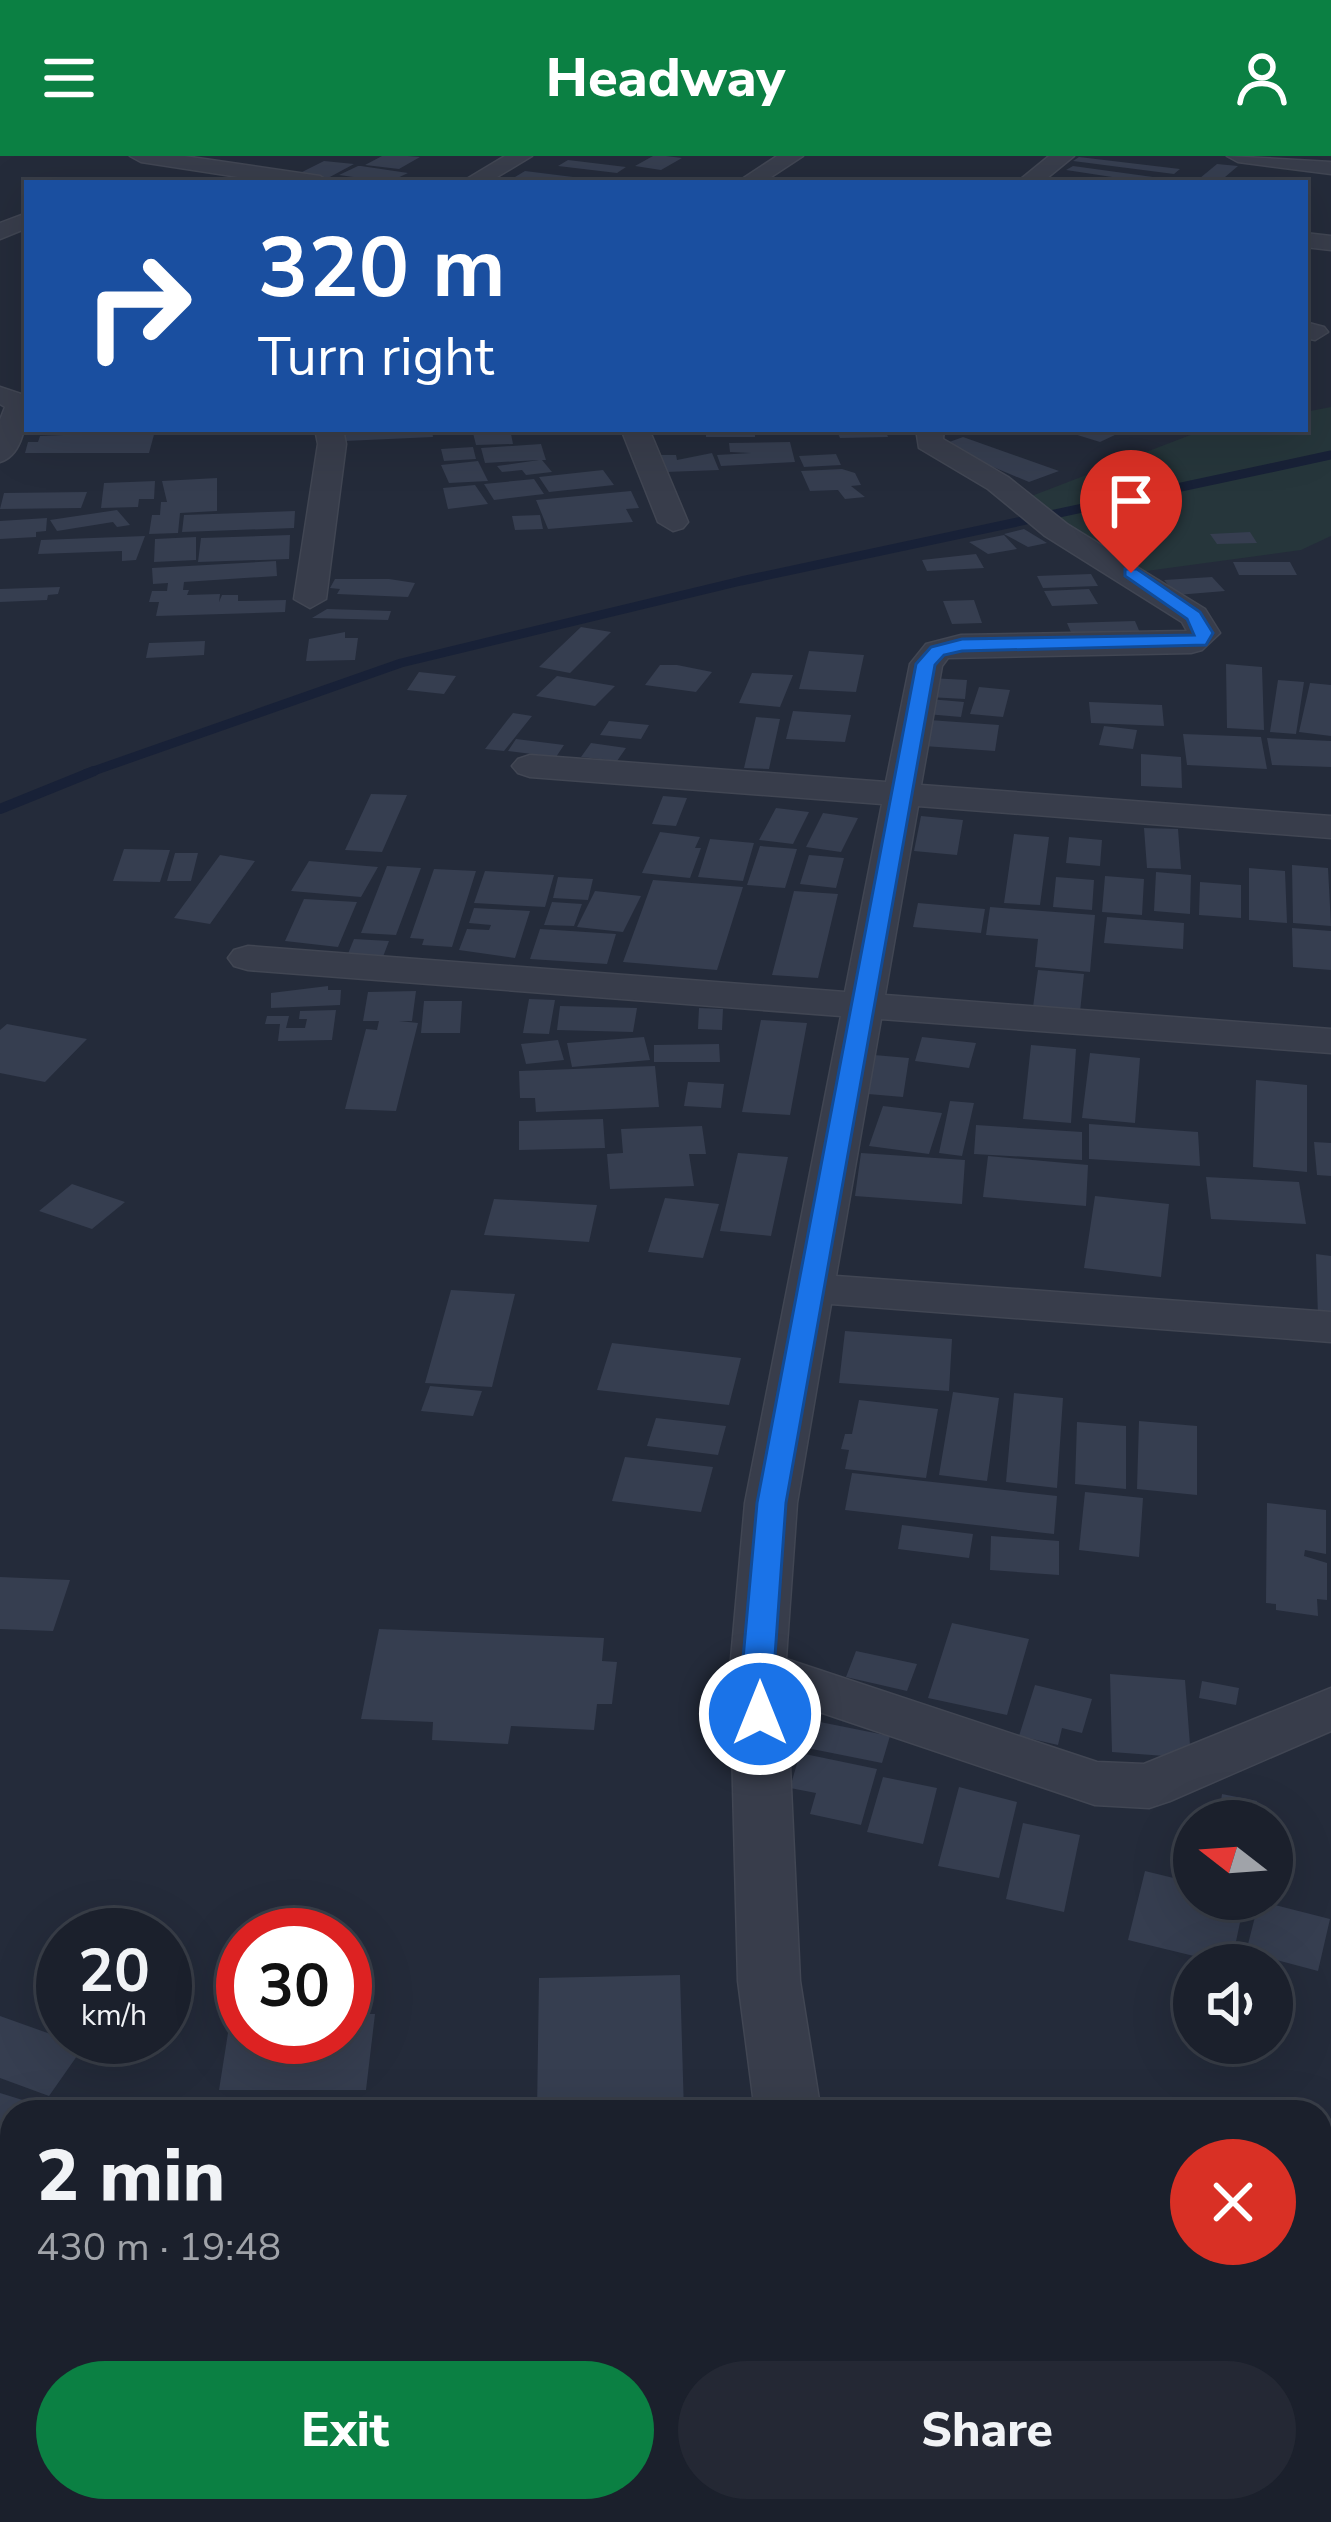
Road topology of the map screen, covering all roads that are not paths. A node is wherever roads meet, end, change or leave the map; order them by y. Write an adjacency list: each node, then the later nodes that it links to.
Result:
1 (253, 156): 8 (street)
2 (521, 156): 10 (street)
3 (793, 156): 11 (street)
4 (1063, 156): 12 (street)
5 (1238, 156): 7 (street)
6 (136, 166): 8 (street)
7 (1331, 168)
8 (224, 169): 9 (street)
9 (299, 180)
10 (477, 180)
11 (752, 180)
12 (1031, 180)
13 (4, 385): 17 (street)
14 (330, 432): 19 (street)
15 (636, 432): 18 (street)
16 (930, 432): 21 (street)
17 (0, 454)
18 (673, 522)
19 (310, 599)
20 (530, 766): 21 (street)
21 (903, 794): 22 (street); 24 (street)
22 (1331, 827)
23 (248, 958): 24 (street)
24 (867, 1004): 25 (street); 26 (street)
25 (1331, 1041)
26 (810, 1288): 27 (street); 28 (street)
27 (1331, 1327)
28 (758, 1670): 29 (street); 30 (street)
29 (1331, 1708)
30 (786, 2100)

